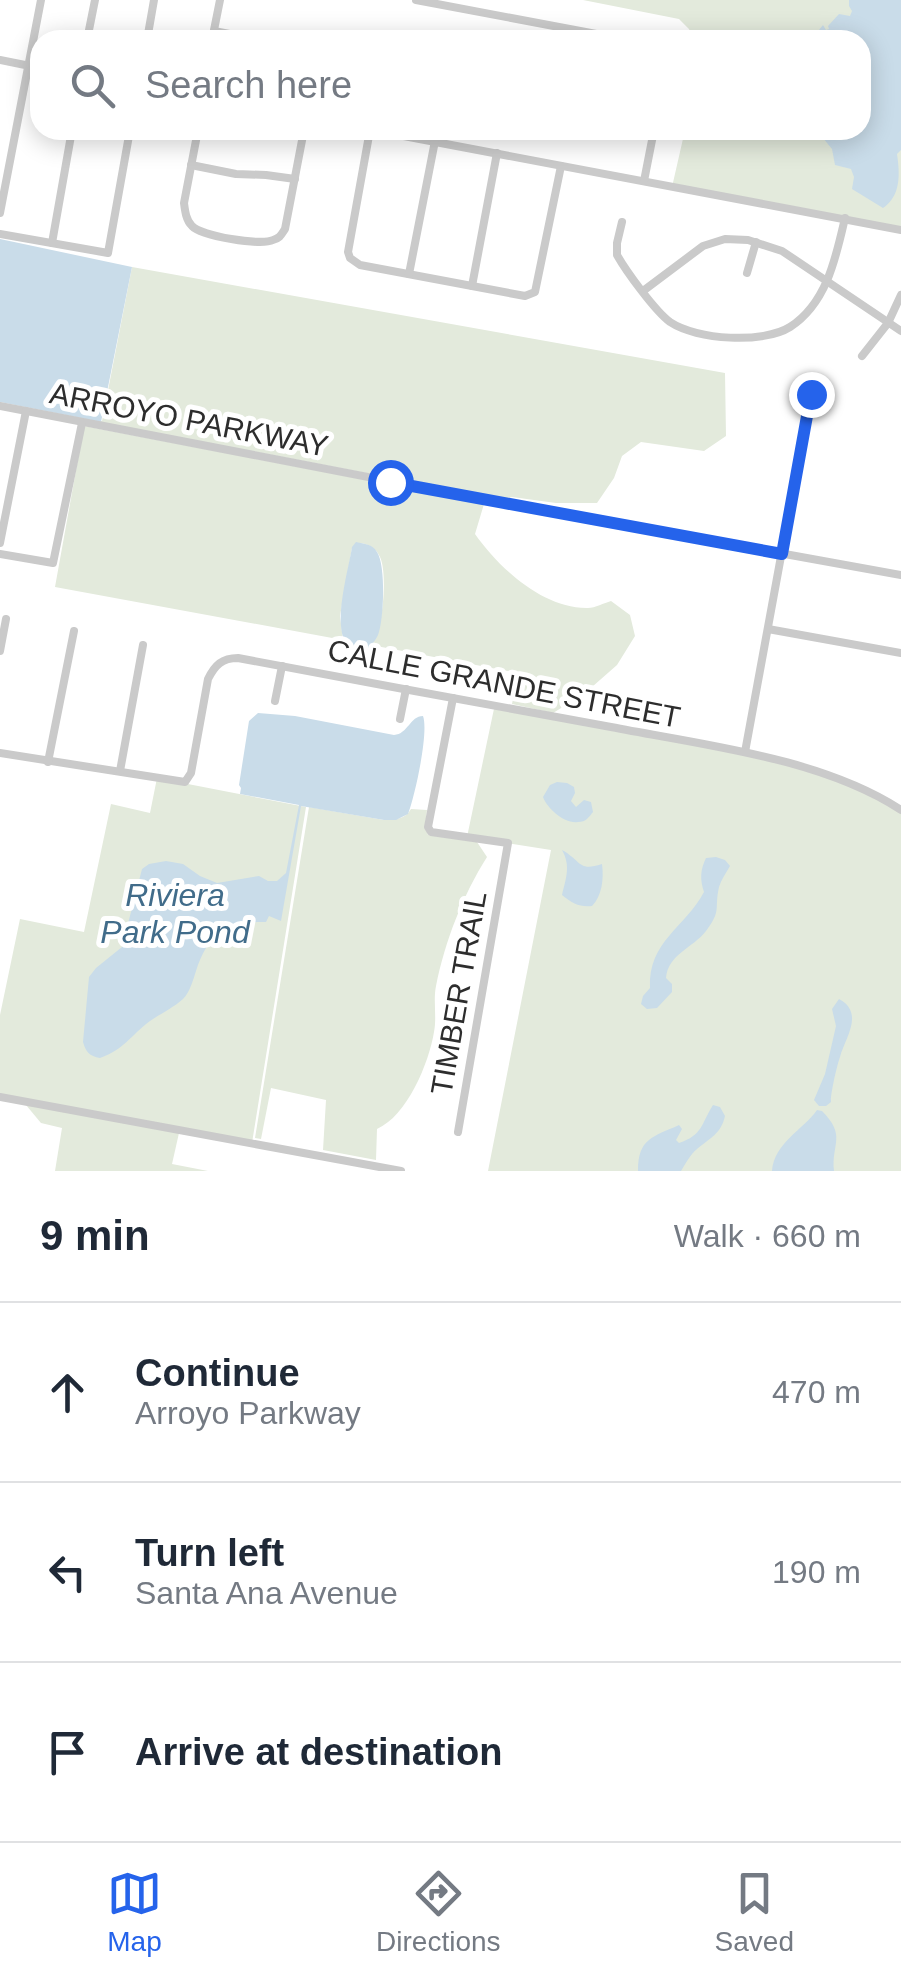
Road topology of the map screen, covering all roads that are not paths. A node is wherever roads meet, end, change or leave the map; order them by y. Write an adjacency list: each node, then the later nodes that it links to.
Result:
1 (41, 0): 6 (street)
2 (95, 0): 7 (street)
3 (154, 0): 8 (street)
4 (220, 0): 9 (street)
5 (416, 0): 10 (street)
6 (35, 30)
7 (89, 30)
8 (149, 30)
9 (214, 30)
10 (575, 30)
11 (30, 56): 13 (street)
12 (0, 60): 13 (street)
13 (28, 66): 27 (street)
14 (70, 140): 33 (street)
15 (128, 140): 33 (street)
16 (196, 140): 23 (street)
17 (302, 140): 25 (street)
18 (369, 140): 35 (street)
19 (424, 140): 21 (street)
20 (652, 140): 26 (street)
21 (434, 142): 22 (street); 35 (street)
22 (497, 154): 24 (street); 37 (street)
23 (191, 165): 25 (street); 25 (street)
24 (560, 166): 26 (street); 37 (street)
25 (295, 180)
26 (644, 182): 28 (street)
27 (0, 214)
28 (845, 218): 30 (street); 36 (street)
29 (622, 222): 38 (street)
30 (901, 230)
31 (0, 234): 33 (street)
32 (756, 242): 34 (street); 36 (street); 38 (street)
33 (52, 244)
34 (747, 273)
35 (410, 274): 37 (street)
36 (827, 283): 38 (street); 40 (street)
37 (472, 286)
38 (643, 291)
39 (901, 295): 40 (street)
40 (888, 323): 41 (street); 42 (street)
41 (901, 331)
42 (862, 356)
43 (811, 394): 49 (street)
44 (0, 406): 45 (street, ARROYO PARKWAY)
45 (26, 411): 46 (street, ARROYO PARKWAY); 47 (street)
46 (82, 423): 48 (street); 49 (street, ARROYO PARKWAY)
47 (0, 543)
48 (0, 554)
49 (782, 554): 50 (street, ARROYO PARKWAY); 52 (street)
50 (901, 574)
51 (6, 619): 55 (street)
52 (768, 629): 56 (street); 62 (street)
53 (74, 631): 64 (street)
54 (144, 645): 65 (street)
55 (0, 651)
56 (901, 653)
57 (282, 666): 58 (street, CALLE GRANDE STREET); 60 (street); 65 (street, CALLE GRANDE STREET)
58 (406, 689): 59 (street, CALLE GRANDE STREET); 61 (street)
59 (452, 698): 62 (street, CALLE GRANDE STREET); 68 (street, TIMBER TRAIL)
60 (275, 701)
61 (400, 719)
62 (745, 752): 66 (street, CALLE GRANDE STREET)
63 (0, 753): 64 (street)
64 (48, 762): 65 (street)
65 (120, 770)
66 (901, 810)
67 (0, 1096): 69 (street)
68 (458, 1132)
69 (402, 1171)

